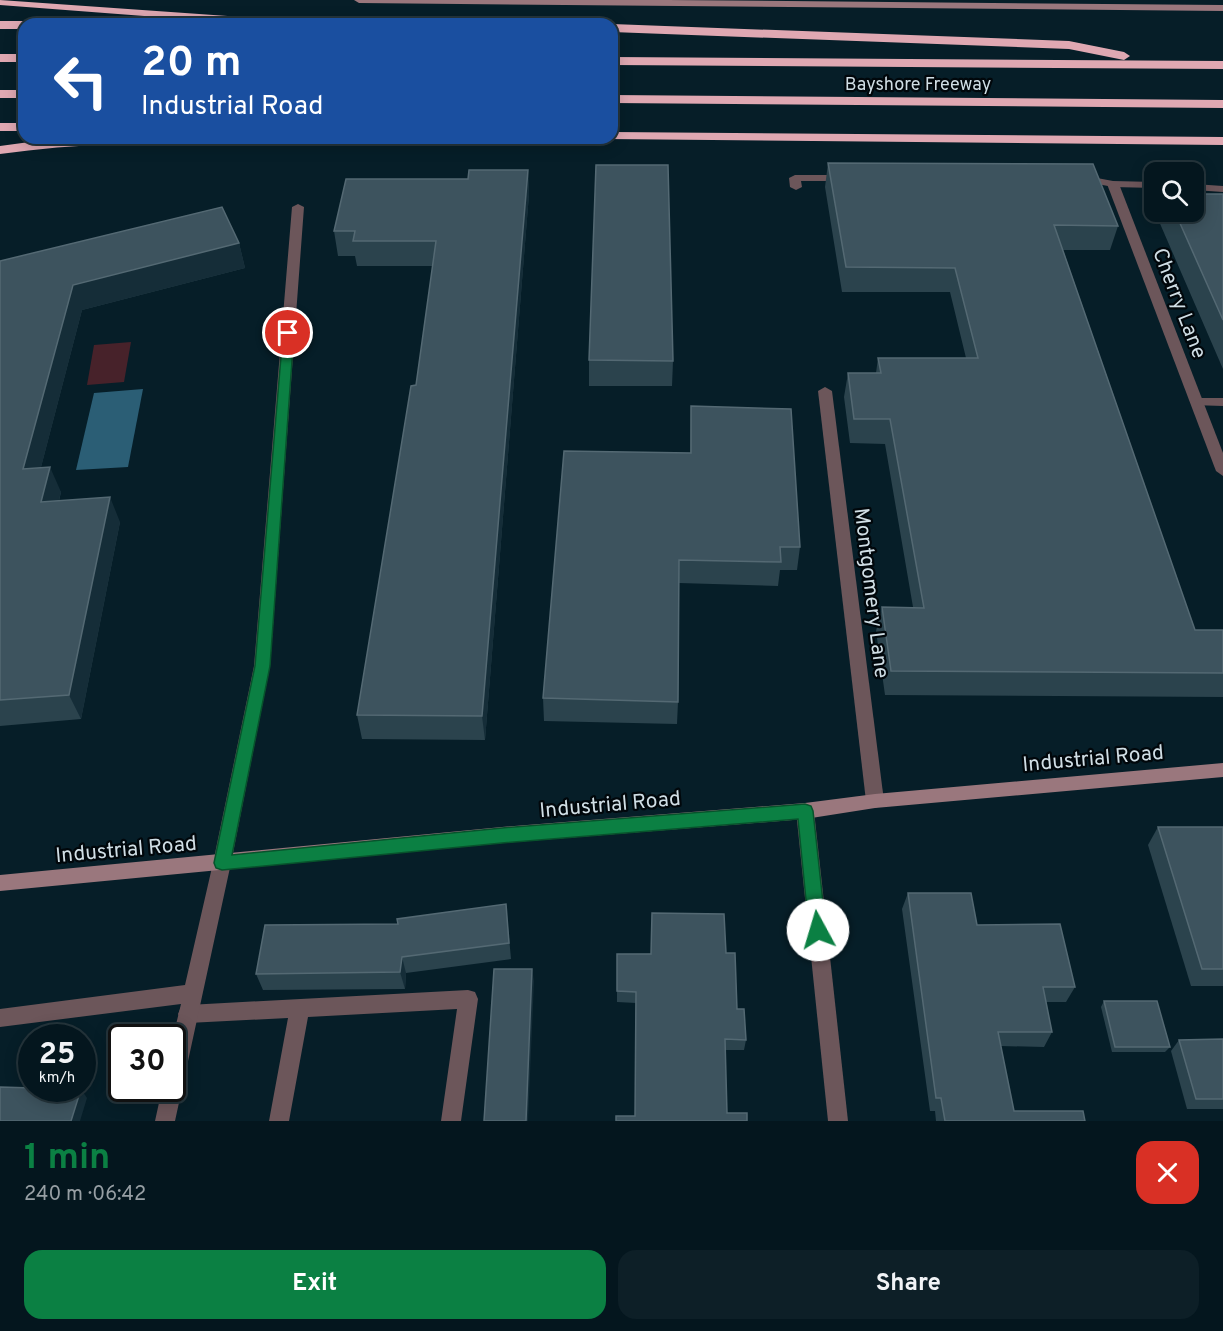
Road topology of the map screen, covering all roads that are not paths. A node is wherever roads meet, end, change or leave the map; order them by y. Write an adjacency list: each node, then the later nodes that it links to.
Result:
1 (359, 0): 3 (street)
2 (0, 2): 7 (highway)
3 (606, 2): 4 (street)
4 (633, 2): 5 (street)
5 (930, 3): 6 (street)
6 (1223, 8)
7 (225, 18)
8 (0, 25): 9 (highway)
9 (18, 25)
10 (618, 28): 14 (highway)
11 (0, 58): 12 (highway)
12 (18, 58)
13 (618, 61): 14 (highway, Bayshore Freeway)
14 (1167, 64): 15 (highway, Bayshore Freeway)
15 (1223, 64)
16 (0, 94): 17 (highway)
17 (18, 94)
18 (618, 99): 19 (highway, Bayshore Freeway)
19 (1223, 104)
20 (0, 127): 21 (highway)
21 (18, 128)
22 (618, 136): 23 (highway)
23 (1223, 141)
24 (43, 144): 25 (highway)
25 (0, 150)
26 (1067, 177): 28 (street)
27 (859, 178): 30 (street)
28 (1113, 183): 29 (street); 35 (street, Cherry Lane)
29 (1144, 184)
30 (796, 187)
31 (1204, 188): 32 (street)
32 (1223, 189)
33 (298, 207): 41 (street)
34 (825, 391): 39 (street, Montgomery Lane)
35 (1197, 402): 36 (street); 37 (street, Cherry Lane)
36 (1223, 402)
37 (1223, 471)
38 (1223, 770): 39 (street, Industrial Road)
39 (875, 801): 40 (street, Industrial Road)
40 (805, 811): 41 (street, Industrial Road); 52 (street)
41 (222, 863): 42 (street, Industrial Road); 43 (street)
42 (0, 883)
43 (193, 993): 45 (street); 46 (street)
44 (300, 1008): 45 (street); 50 (street); 51 (street)
45 (188, 1014): 47 (street)
46 (0, 1018)
47 (186, 1024)
48 (169, 1102): 49 (street)
49 (165, 1121)
50 (279, 1121)
51 (451, 1121)
52 (838, 1121)

